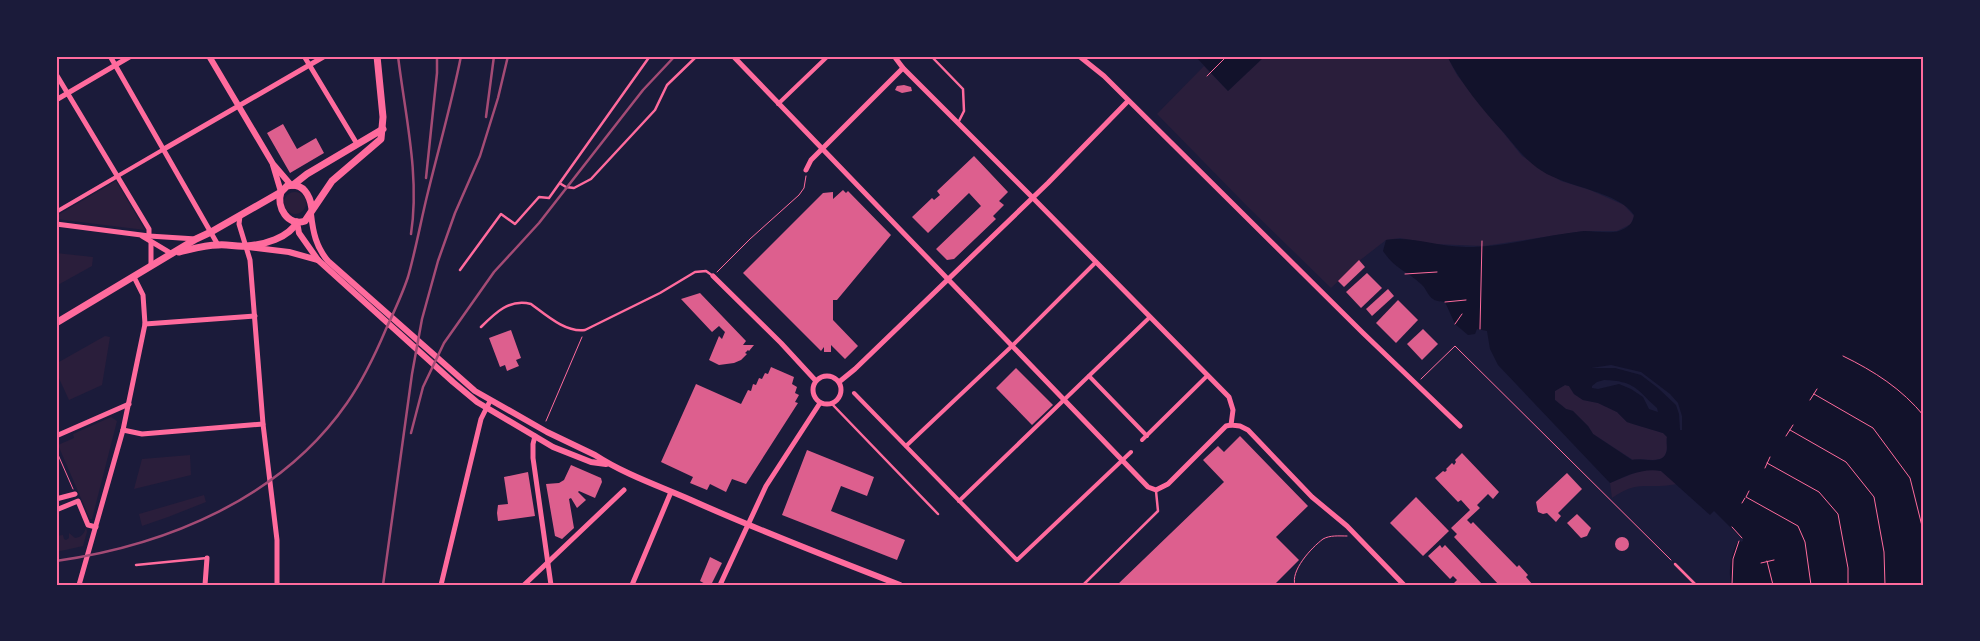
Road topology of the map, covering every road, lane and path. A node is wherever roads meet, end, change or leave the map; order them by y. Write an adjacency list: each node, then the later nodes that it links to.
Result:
1 (110, 56): 15 (street)
2 (131, 56): 15 (street)
3 (209, 56): 24 (street)
4 (304, 56): 16 (street)
5 (325, 56): 16 (street)
6 (377, 56): 26 (main road)
7 (650, 56): 33 (lane)
8 (697, 56): 33 (lane)
9 (733, 56): 23 (street)
10 (828, 56): 23 (street)
11 (894, 56): 17 (street)
12 (932, 56): 25 (lane)
13 (1079, 56): 22 (street)
14 (1227, 56): 19 (path)
15 (115, 65): 20 (street); 29 (street)
16 (309, 65): 24 (street); 27 (street)
17 (902, 68): 25 (street); 28 (street)
18 (56, 74): 20 (street)
19 (1207, 76)
20 (68, 93): 21 (street); 32 (street)
21 (56, 100)
22 (1128, 101): 36 (street); 77 (street)
23 (778, 104): 28 (street)
24 (238, 106): 29 (street); 30 (street)
25 (958, 123): 36 (street)
26 (383, 129): 27 (main road); 38 (main road)
27 (357, 144): 34 (main road)
28 (822, 149): 31 (street); 59 (street)
29 (164, 150): 32 (street); 42 (street)
30 (273, 164): 34 (street); 35 (street)
31 (806, 170): 57 (path)
32 (117, 176): 37 (street); 44 (street)
33 (561, 184): 54 (lane)
34 (292, 185): 35 (main road); 38 (main road)
35 (281, 192): 39 (main road); 40 (main road)
36 (1033, 198): 52 (street); 59 (street)
37 (56, 212)
38 (312, 212): 40 (main road); 81 (street)
39 (240, 216): 42 (main road); 49 (street)
40 (297, 222): 49 (main road); 51 (street)
41 (56, 224): 43 (street)
42 (211, 232): 45 (main road); 48 (street)
43 (140, 234): 44 (street); 47 (street)
44 (149, 236): 45 (street)
45 (196, 239): 50 (main road)
46 (1482, 241): 69 (path)
47 (151, 242): 50 (street); 53 (street)
48 (218, 245): 49 (main road); 50 (main road)
49 (246, 246): 51 (street); 63 (street)
50 (172, 254): 53 (main road)
51 (318, 260): 87 (street)
52 (1096, 262): 64 (street); 71 (street)
53 (151, 266): 58 (main road)
54 (460, 270)
55 (1437, 272): 56 (path)
56 (1405, 274)
57 (713, 276): 70 (lane); 75 (street)
58 (134, 277): 65 (main road); 66 (street)
59 (949, 280): 71 (street); 76 (street)
60 (1466, 300): 61 (path)
61 (1445, 302)
62 (1462, 314): 67 (path)
63 (255, 316): 66 (street); 91 (street)
64 (1149, 318): 73 (street); 74 (street)
65 (56, 323)
66 (144, 324): 85 (street)
67 (1454, 324)
68 (481, 327): 70 (lane)
69 (1480, 329)
70 (582, 331): 89 (path)
71 (1012, 346): 82 (street); 102 (street)
72 (1843, 356): 88 (path)
73 (1090, 376): 82 (street); 99 (street)
74 (1207, 376): 92 (street); 99 (street)
75 (816, 381): 76 (street); 84 (street)
76 (839, 382): 86 (street)
77 (1416, 385): 94 (street); 133 (path)
78 (1817, 389): 80 (path)
79 (854, 393): 102 (street)
80 (1814, 394): 83 (path); 125 (path)
81 (490, 400): 87 (street); 90 (street)
82 (1064, 400): 106 (street); 117 (street)
83 (1810, 400)
84 (820, 403): 86 (street); 121 (street)
85 (129, 404): 95 (street); 97 (street)
86 (832, 404): 120 (lane)
87 (487, 409): 98 (street); 139 (street)
88 (1924, 416)
89 (546, 421)
90 (533, 423): 98 (lane); 108 (street)
91 (264, 424): 95 (street); 138 (street)
92 (1231, 425): 111 (street); 124 (street)
93 (1793, 425): 96 (path)
94 (1460, 426)
95 (123, 430): 122 (street)
96 (1790, 430): 100 (path); 153 (path)
97 (56, 436)
98 (535, 436): 108 (street); 131 (street)
99 (1147, 436): 101 (street)
100 (1786, 436)
101 (1142, 440)
102 (906, 446): 117 (street)
103 (56, 450): 114 (path)
104 (1131, 452): 106 (street)
105 (1770, 458): 107 (path)
106 (1122, 460): 111 (street); 117 (street)
107 (1768, 463): 109 (path); 152 (path)
108 (609, 464): 113 (street)
109 (1764, 468)
110 (624, 490): 131 (street)
111 (1156, 490): 145 (lane)
112 (1749, 491): 115 (path)
113 (671, 492): 121 (street); 142 (street)
114 (75, 494): 116 (street)
115 (1746, 497): 118 (path); 151 (path)
116 (56, 499)
117 (959, 501)
118 (1742, 503)
119 (56, 510): 122 (street)
120 (938, 514)
121 (748, 525): 143 (street); 144 (street)
122 (96, 527): 136 (street)
123 (1732, 527): 126 (path)
124 (1353, 532): 146 (path); 147 (street)
125 (1924, 534)
126 (1742, 538)
127 (1739, 541): 149 (path)
128 (207, 558): 134 (lane); 137 (street)
129 (1774, 560): 130 (path)
130 (1767, 561): 132 (path); 150 (path)
131 (549, 562): 140 (street); 141 (street)
132 (1761, 563)
133 (1675, 564): 148 (lane)
134 (136, 565)
135 (1924, 568): 154 (path)
136 (79, 585)
137 (205, 585)
138 (277, 585)
139 (441, 585)
140 (524, 585)
141 (551, 585)
142 (632, 585)
143 (720, 585)
144 (900, 585)
145 (1083, 585)
146 (1295, 585)
147 (1404, 585)
148 (1696, 585)
149 (1732, 585)
150 (1773, 585)
151 (1811, 585)
152 (1848, 585)
153 (1885, 585)
154 (1923, 585)

